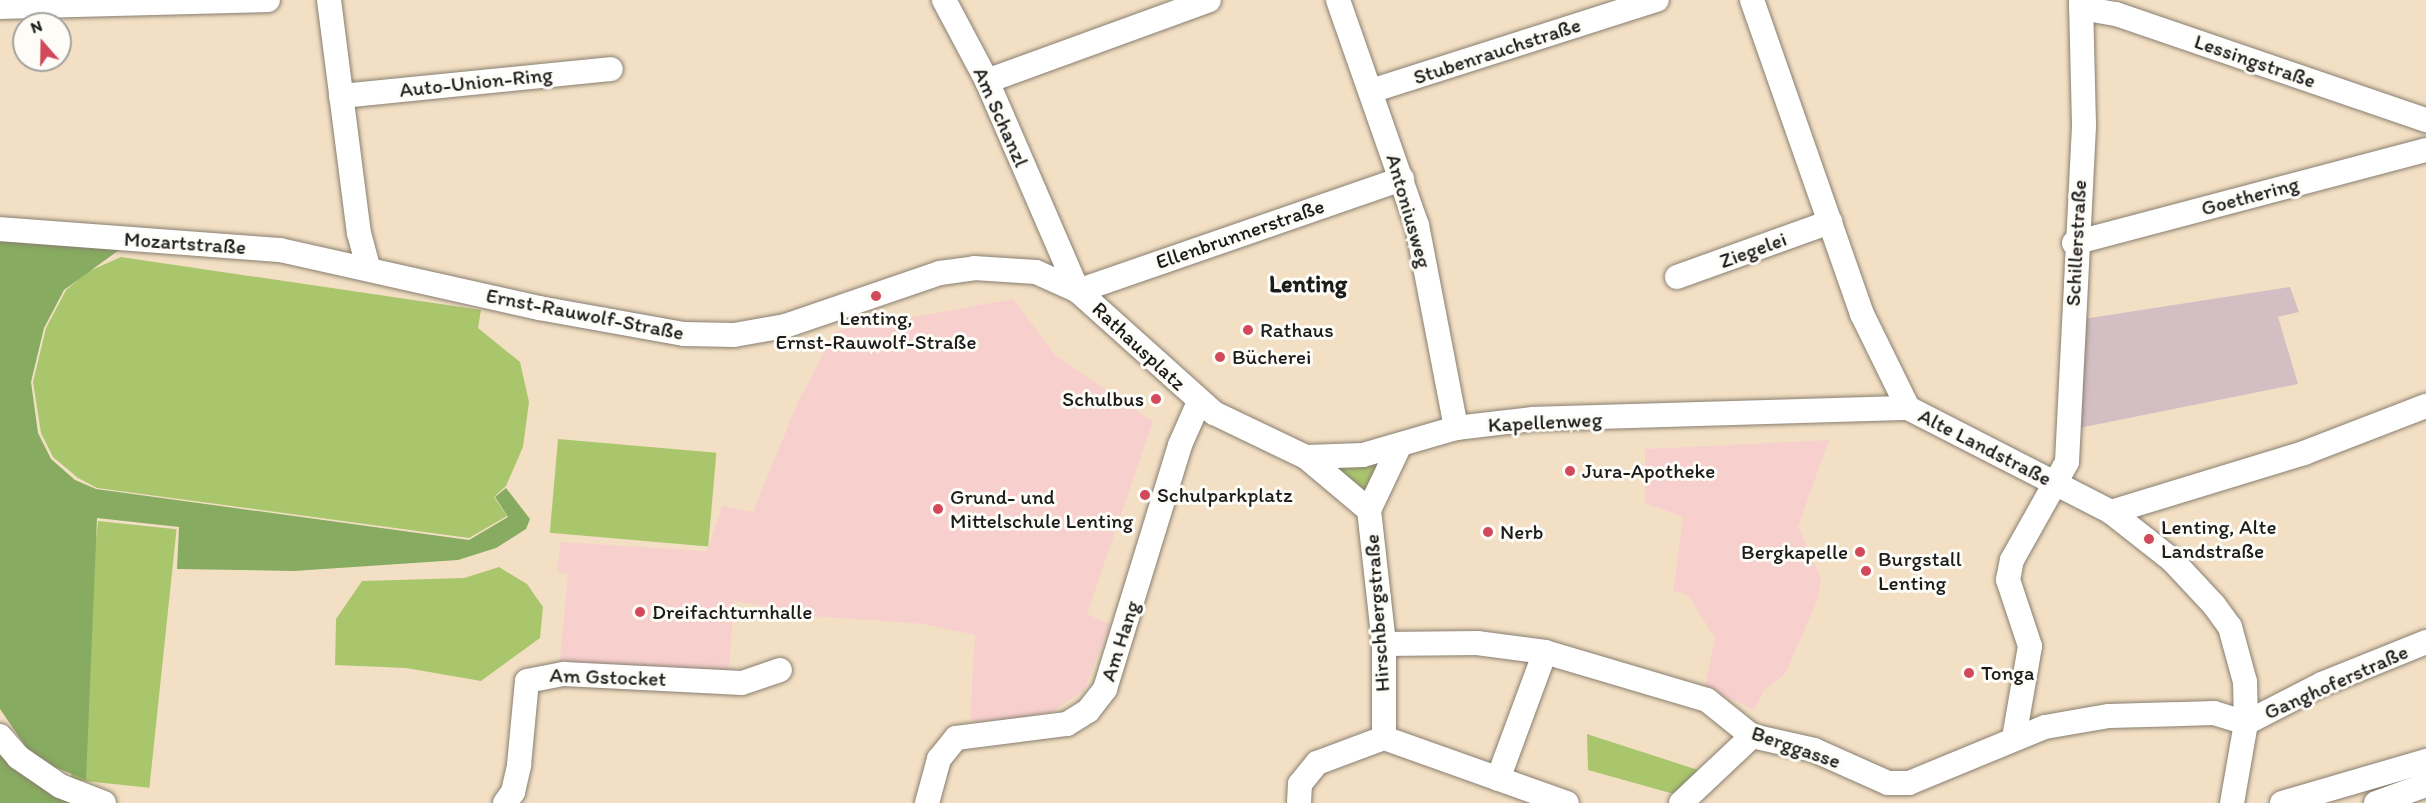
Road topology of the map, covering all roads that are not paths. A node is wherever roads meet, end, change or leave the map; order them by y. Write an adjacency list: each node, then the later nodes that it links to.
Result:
1 (268, 0): 9 (street)
2 (329, 0): 13 (street)
3 (944, 0): 11 (street, Am Schanzl)
4 (1209, 0): 11 (street)
5 (1338, 0): 12 (street, Antoniusweg)
6 (1657, 0): 12 (street, Stubenrauchstraße)
7 (1752, 0): 17 (street, Alte Landstraße)
8 (2081, 4): 14 (street, Lessingstraße); 20 (street, Schillerstraße)
9 (0, 7)
10 (611, 69): 13 (street, Auto-Union-Ring)
11 (987, 81): 19 (street, Am Schanzl)
12 (1371, 91): 16 (street, Antoniusweg)
13 (341, 96): 21 (street)
14 (2426, 120)
15 (2426, 150): 20 (street, Goethering)
16 (1402, 179): 24 (street, Ellenbrunnerstraße); 28 (street, Antoniusweg)
17 (1830, 222): 23 (street, Ziegelei); 27 (street, Alte Landstraße)
18 (0, 230): 21 (street, Mozartstraße)
19 (1053, 237): 22 (street); 24 (street, Am Schanzl)
20 (2074, 243): 31 (street, Schillerstraße)
21 (369, 267): 22 (street, Ernst-Rauwolf-Straße)
22 (1036, 272): 24 (street, Ernst-Rauwolf-Straße)
23 (1677, 277)
24 (1078, 291): 25 (street, Rathausplatz)
25 (1199, 402): 30 (street, Kapellenweg); 49 (street, Am Hang)
26 (2426, 406): 33 (street)
27 (1908, 408): 28 (street, Kapellenweg); 31 (street, Alte Landstraße)
28 (1456, 428): 29 (street, Kapellenweg)
29 (1398, 449): 30 (street, Kapellenweg); 32 (street, Hirschbergstraße)
30 (1306, 456): 32 (street, Hirschbergstraße)
31 (2058, 484): 33 (street, Alte Landstraße); 42 (street)
32 (1369, 510): 35 (street, Hirschbergstraße)
33 (2110, 512): 38 (street, Alte Landstraße)
34 (2426, 642): 38 (street, Ganghoferstraße)
35 (1384, 644): 36 (street, Berggasse); 41 (street, Hirschbergstraße)
36 (1545, 652): 40 (street, Berggasse); 44 (street)
37 (780, 670): 48 (street, Am Gstocket)
38 (2246, 723): 42 (street, Berggasse); 46 (street, Alte Landstraße)
39 (0, 736): 47 (street)
40 (1752, 736): 42 (street, Berggasse); 52 (street)
41 (1384, 738): 44 (street); 50 (street)
42 (2014, 738)
43 (2426, 761): 53 (street)
44 (1498, 779): 51 (street)
45 (2426, 785): 54 (street)
46 (2234, 802)
47 (104, 803)
48 (505, 803)
49 (927, 803)
50 (1299, 803)
51 (1567, 803)
52 (1681, 803)
53 (2282, 803)
54 (2376, 803)

